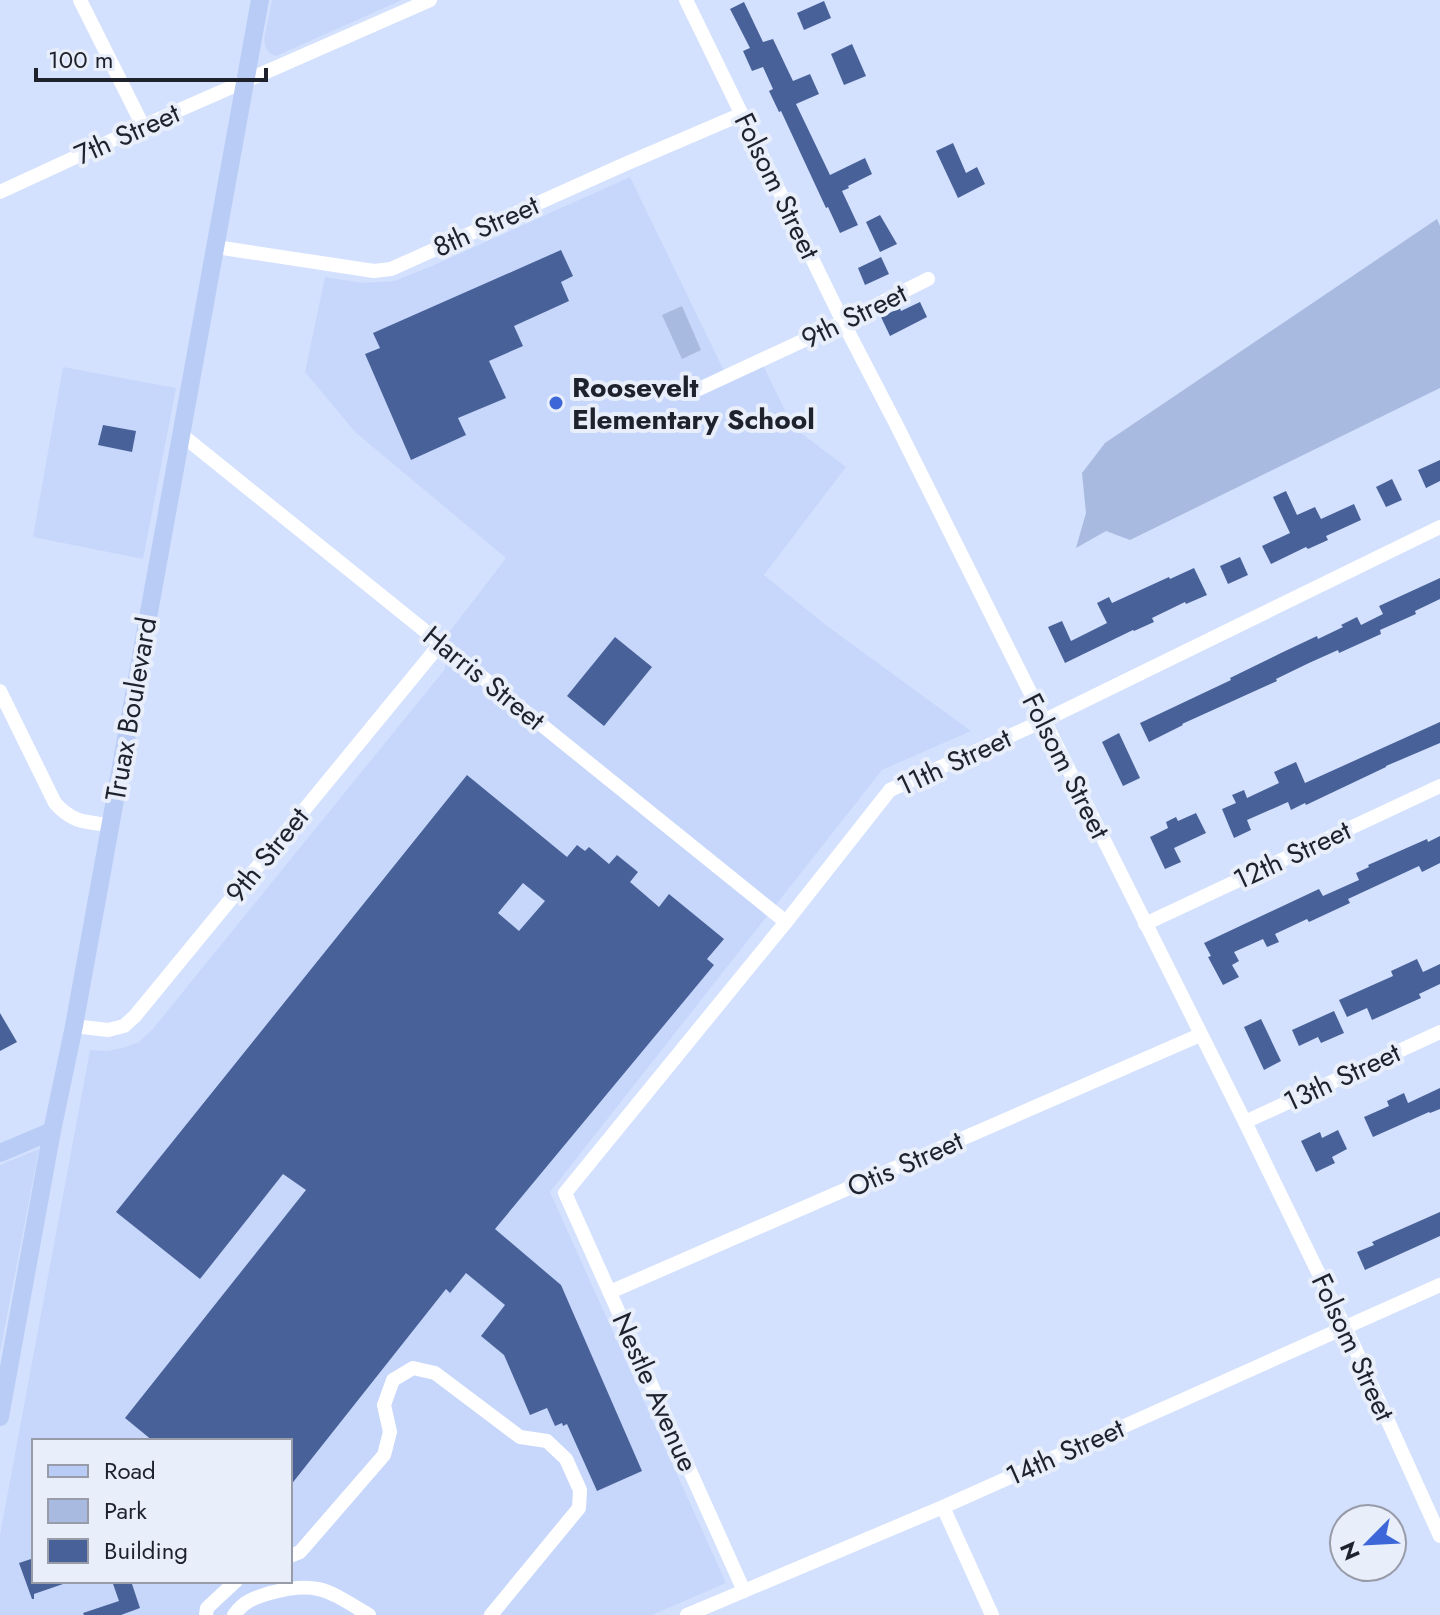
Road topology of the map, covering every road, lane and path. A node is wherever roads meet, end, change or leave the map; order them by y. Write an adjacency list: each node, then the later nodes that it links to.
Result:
1 (80, 0): 7 (street)
2 (260, 0): 5 (main road, Truax Boulevard)
3 (430, 0): 5 (street, 7th Street)
4 (686, 0): 6 (street, Folsom Street)
5 (246, 82): 7 (street, 7th Street); 9 (main road, Truax Boulevard)
6 (742, 114): 9 (street, 8th Street); 11 (street, Folsom Street)
7 (143, 126): 8 (street, 7th Street)
8 (0, 192)
9 (216, 247): 13 (main road, Truax Boulevard)
10 (928, 279): 11 (street, 9th Street)
11 (843, 322): 12 (street, 9th Street); 17 (street, Folsom Street)
12 (691, 389)
13 (182, 435): 15 (street, Harris Street); 19 (main road, Truax Boulevard)
14 (1440, 527): 17 (street, 11th Street)
15 (441, 643): 20 (street, Harris Street); 22 (street, 9th Street)
16 (0, 691): 19 (street)
17 (1043, 721): 20 (street, 11th Street); 21 (street, Folsom Street)
18 (1440, 786): 21 (street, 12th Street)
19 (110, 825): 22 (main road, Truax Boulevard)
20 (786, 922): 28 (street, 11th Street)
21 (1145, 924): 24 (street, Folsom Street)
22 (74, 1026): 26 (main road, Truax Boulevard)
23 (1440, 1032): 25 (street, 13th Street)
24 (1200, 1035): 25 (street, Folsom Street); 30 (street, Otis Street)
25 (1245, 1122): 31 (street, Folsom Street)
26 (52, 1131): 27 (main road); 32 (main road, Truax Boulevard)
27 (0, 1153)
28 (565, 1193): 30 (street, Nestle Avenue)
29 (1440, 1285): 31 (street, 14th Street)
30 (610, 1292): 38 (street, Nestle Avenue)
31 (1344, 1327): 34 (street, 14th Street); 35 (street, Folsom Street)
32 (6, 1355): 33 (main road, Truax Boulevard)
33 (0, 1417)
34 (943, 1507): 38 (street, 14th Street); 44 (street)
35 (1440, 1536)
36 (292, 1555): 42 (street)
37 (234, 1583): 39 (street)
38 (744, 1591): 43 (street, 14th Street)
39 (206, 1615)
40 (234, 1615): 41 (street)
41 (369, 1615)
42 (491, 1615)
43 (687, 1615)
44 (992, 1615)

